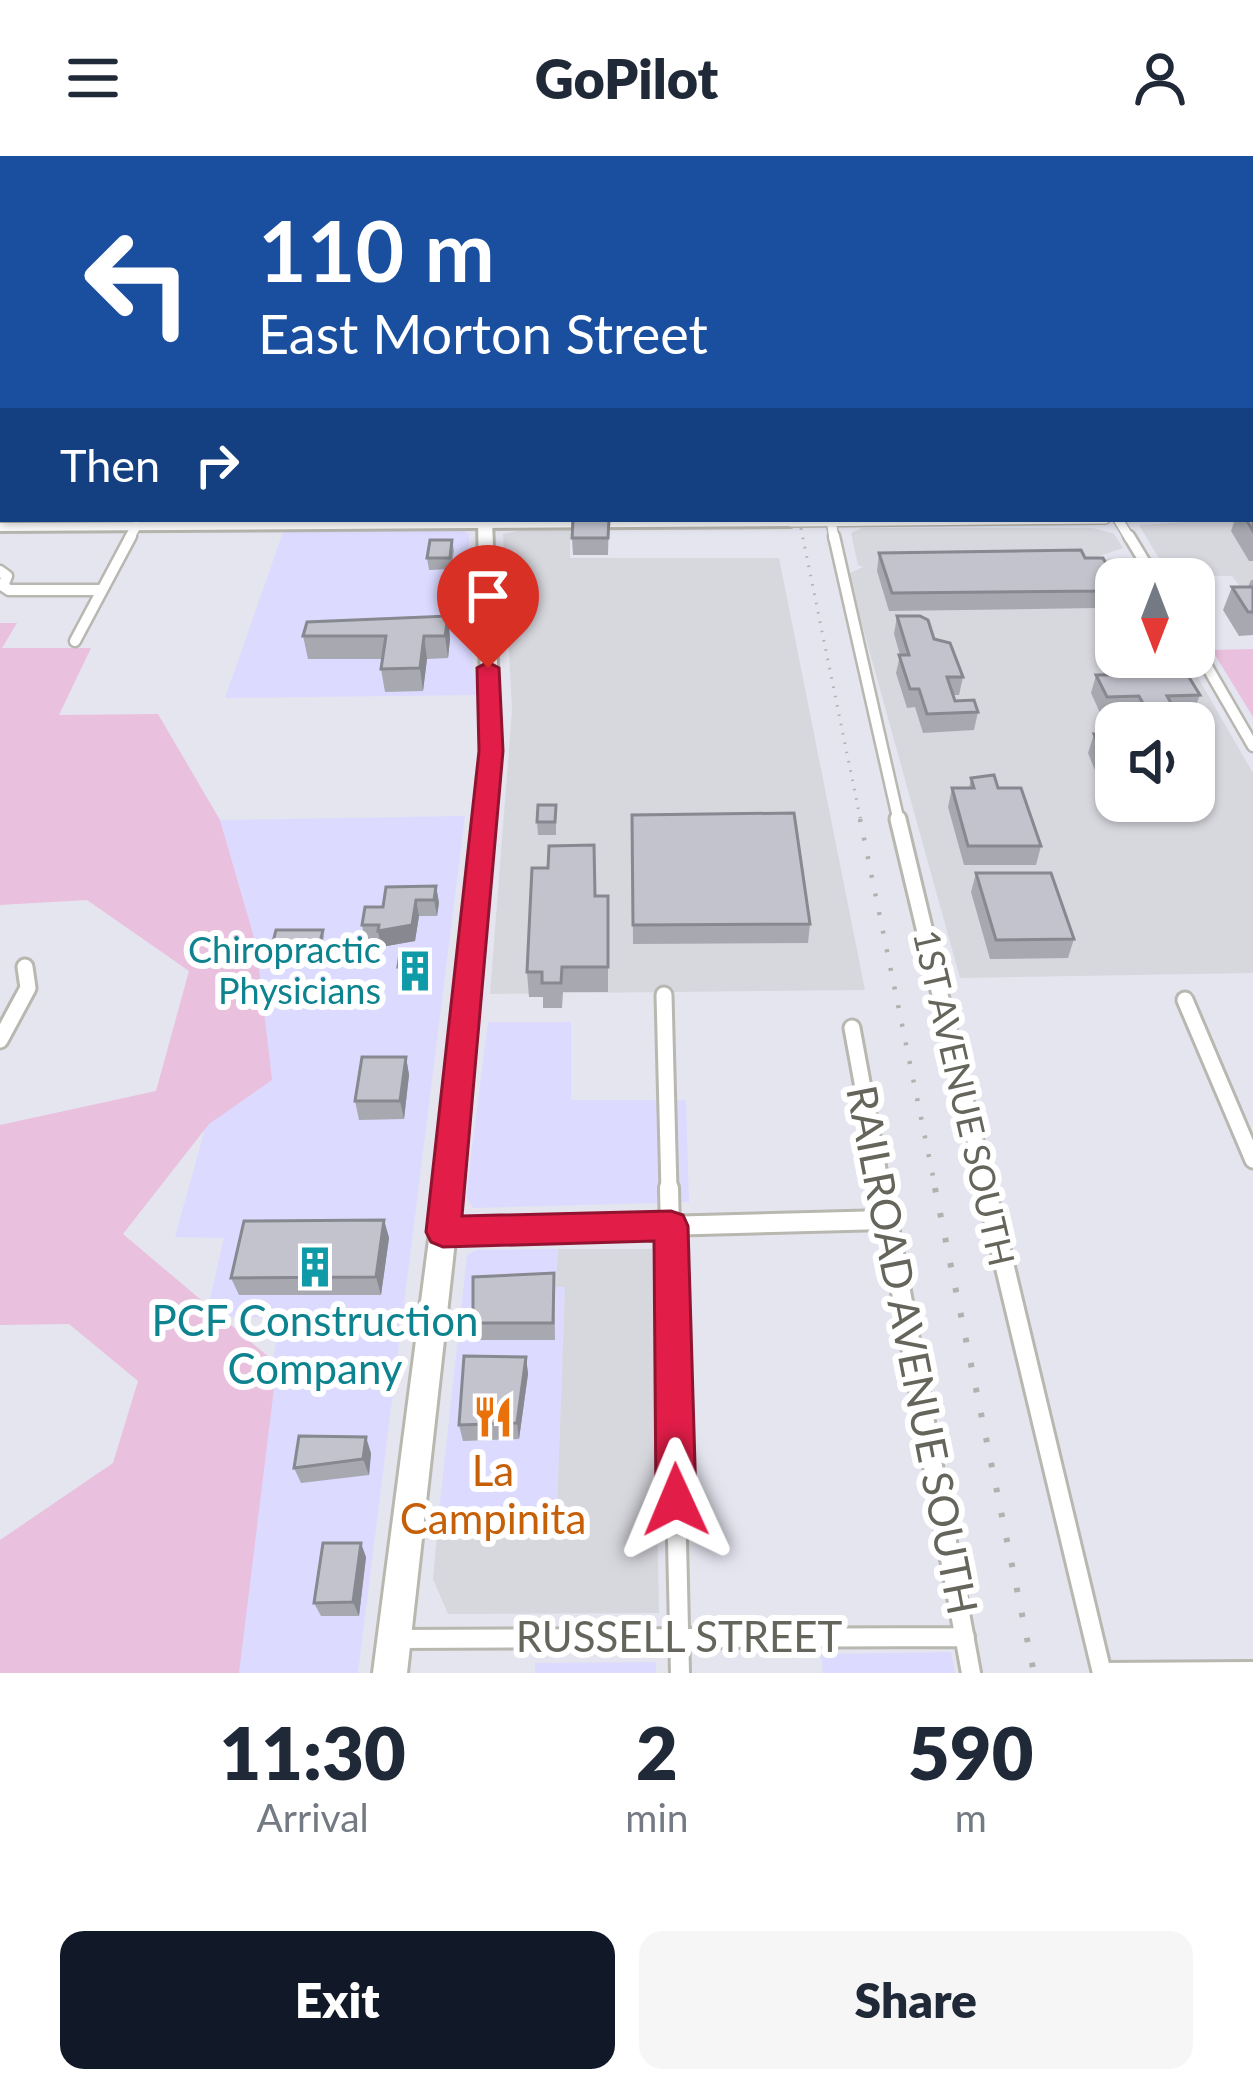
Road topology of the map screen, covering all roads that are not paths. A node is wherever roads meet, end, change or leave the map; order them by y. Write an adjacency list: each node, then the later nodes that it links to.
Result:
1 (415, 522): 5 (street)
2 (485, 522): 21 (main road)
3 (831, 522): 25 (street, 1ST AVENUE SOUTH)
4 (1120, 522): 7 (street)
5 (136, 526): 6 (street); 9 (street)
6 (0, 527)
7 (1142, 558)
8 (0, 571): 9 (street)
9 (102, 590): 10 (street)
10 (75, 641)
11 (1214, 678): 12 (street)
12 (1253, 746)
13 (25, 967): 17 (street)
14 (664, 994): 20 (street)
15 (1185, 1000): 18 (street)
16 (852, 1028): 19 (street, RAILROAD AVENUE SOUTH)
17 (0, 1040)
18 (1253, 1160)
19 (885, 1220): 20 (street); 23 (street, RAILROAD AVENUE SOUTH)
20 (671, 1226): 21 (street); 22 (street)
21 (443, 1232): 24 (main road)
22 (679, 1636): 23 (street, RUSSELL STREET); 24 (street, RUSSELL STREET); 28 (street)
23 (965, 1636): 29 (street, RAILROAD AVENUE SOUTH)
24 (394, 1639): 27 (main road)
25 (1102, 1672): 26 (street)
26 (1253, 1672)
27 (390, 1673)
28 (680, 1673)
29 (971, 1673)

